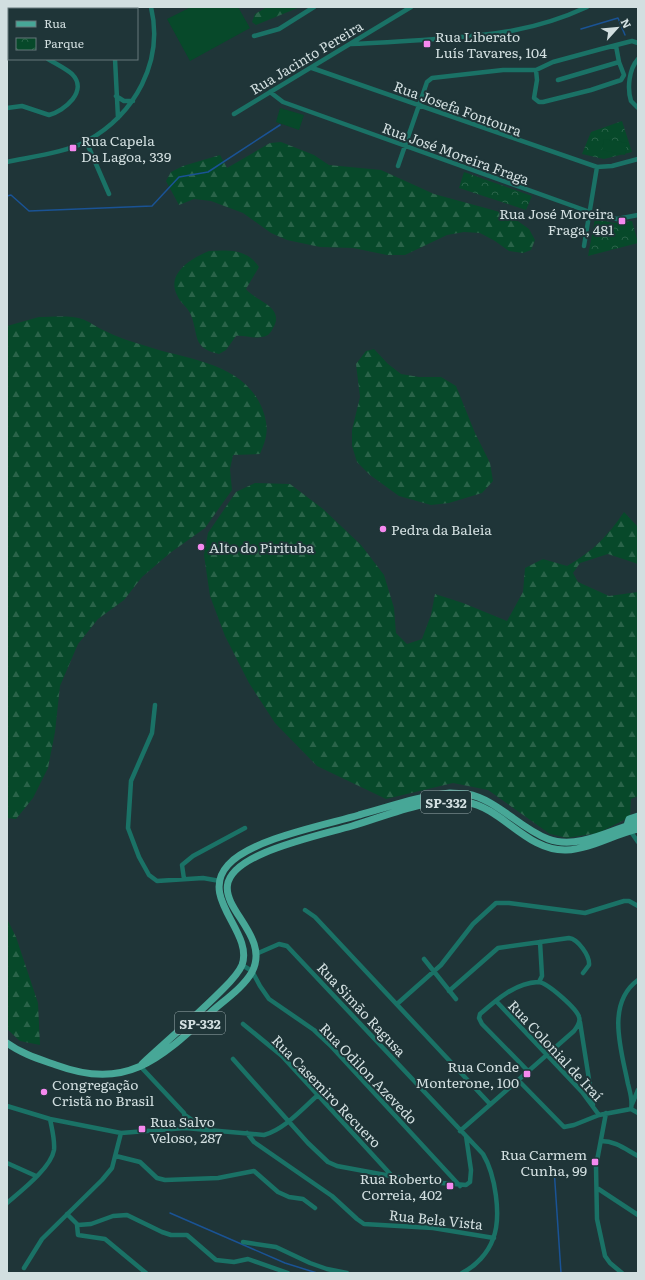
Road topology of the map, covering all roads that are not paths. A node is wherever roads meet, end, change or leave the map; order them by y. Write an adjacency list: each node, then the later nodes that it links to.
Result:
1 (151, 7): 18 (street)
2 (314, 7): 5 (street)
3 (411, 7): 7 (street, Rua Jacinto Pereira)
4 (587, 7): 7 (street)
5 (254, 36)
6 (638, 43): 8 (street)
7 (351, 44): 13 (street, Rua Jacinto Pereira)
8 (616, 46): 12 (street); 14 (street)
9 (638, 59): 21 (street)
10 (50, 60): 20 (street)
11 (114, 60): 17 (street)
12 (619, 62): 14 (street); 15 (street)
13 (312, 68): 16 (street, Rua Jacinto Pereira); 19 (street, Rua Josefa Fontoura)
14 (536, 70): 19 (street)
15 (558, 80)
16 (270, 92): 22 (street, Rua Jacinto Pereira); 25 (street, Rua José Moreira Fraga)
17 (116, 96): 18 (street); 23 (street)
18 (133, 101): 23 (street)
19 (419, 105): 25 (street); 29 (street, Rua Josefa Fontoura)
20 (7, 108)
21 (638, 108)
22 (234, 114)
23 (118, 118): 24 (street)
24 (86, 141): 27 (street); 30 (street)
25 (405, 146): 28 (street); 31 (street, Rua José Moreira Fraga)
26 (638, 159): 29 (street)
27 (7, 162)
28 (398, 166)
29 (597, 167): 31 (street)
30 (109, 194)
31 (591, 212): 32 (street, Rua José Moreira Fraga); 33 (street)
32 (638, 214)
33 (584, 246)
34 (155, 705): 41 (street)
35 (638, 816): 38 (main road)
36 (638, 822): 38 (main road, SP-332)
37 (245, 828): 41 (street)
38 (629, 828): 39 (main road, SP-332); 40 (street); 42 (main road, SP-332); 47 (main road, SP-332)
39 (638, 829)
40 (638, 842)
41 (184, 879): 42 (street)
42 (220, 882): 45 (main road)
43 (638, 906): 51 (street)
44 (305, 910): 58 (street)
45 (236, 929): 47 (main road); 49 (main road)
46 (540, 942): 52 (street); 54 (street); 55 (street)
47 (256, 954): 50 (main road, SP-332); 81 (street, Rua Simão Ragusa)
48 (424, 959): 51 (street)
49 (242, 964): 50 (street, Rua Odilon Azevedo); 64 (main road, SP-332)
50 (252, 971): 64 (main road, SP-332); 91 (street, Rua Odilon Azevedo)
51 (434, 972): 55 (street); 58 (street)
52 (583, 973)
53 (638, 980): 72 (street)
54 (539, 982): 57 (street); 59 (street)
55 (449, 991): 56 (street)
56 (456, 999)
57 (496, 1001): 62 (street, Rua Colonial de Iraí); 65 (street)
58 (397, 1004): 69 (street)
59 (580, 1022): 62 (street); 71 (street)
60 (243, 1024): 68 (street, Rua Casemiro Recuero)
61 (7, 1043): 64 (main road, SP-332)
62 (546, 1054): 65 (street); 71 (street, Rua Colonial de Iraí)
63 (233, 1059): 78 (street)
64 (140, 1066): 75 (street)
65 (528, 1071): 66 (street)
66 (518, 1080): 69 (street); 76 (street)
67 (638, 1090): 72 (street)
68 (319, 1094): 78 (street); 90 (street, Rua Casemiro Recuero)
69 (490, 1104): 81 (street)
70 (7, 1106): 77 (street)
71 (594, 1106): 76 (street, Rua Colonial de Iraí)
72 (632, 1106): 73 (street); 74 (street)
73 (606, 1113): 76 (street); 85 (street)
74 (638, 1113)
75 (184, 1114): 79 (street); 80 (street)
76 (599, 1115)
77 (50, 1119): 82 (street); 89 (street)
78 (288, 1121): 83 (street); 90 (street)
79 (185, 1128): 80 (street); 82 (street)
80 (206, 1129): 83 (street)
81 (460, 1131): 84 (street, Rua Simão Ragusa)
82 (121, 1133): 86 (street)
83 (247, 1133): 98 (street, Rua Bela Vista)
84 (466, 1136): 91 (street); 98 (street, Rua Simão Ragusa)
85 (600, 1141): 87 (street); 92 (street)
86 (116, 1156): 94 (street); 95 (street)
87 (638, 1156)
88 (7, 1163): 89 (street)
89 (36, 1176): 93 (street)
90 (393, 1177): 91 (street)
91 (460, 1186)
92 (597, 1188): 96 (street); 106 (street)
93 (7, 1203)
94 (315, 1208)
95 (67, 1214): 97 (street); 100 (street)
96 (638, 1215)
97 (77, 1225): 102 (street); 103 (street)
98 (494, 1238): 105 (street)
99 (243, 1242): 101 (street)
100 (24, 1268)
101 (340, 1272): 104 (street)
102 (146, 1273)
103 (288, 1273)
104 (347, 1273)
105 (462, 1273)
106 (622, 1273)

